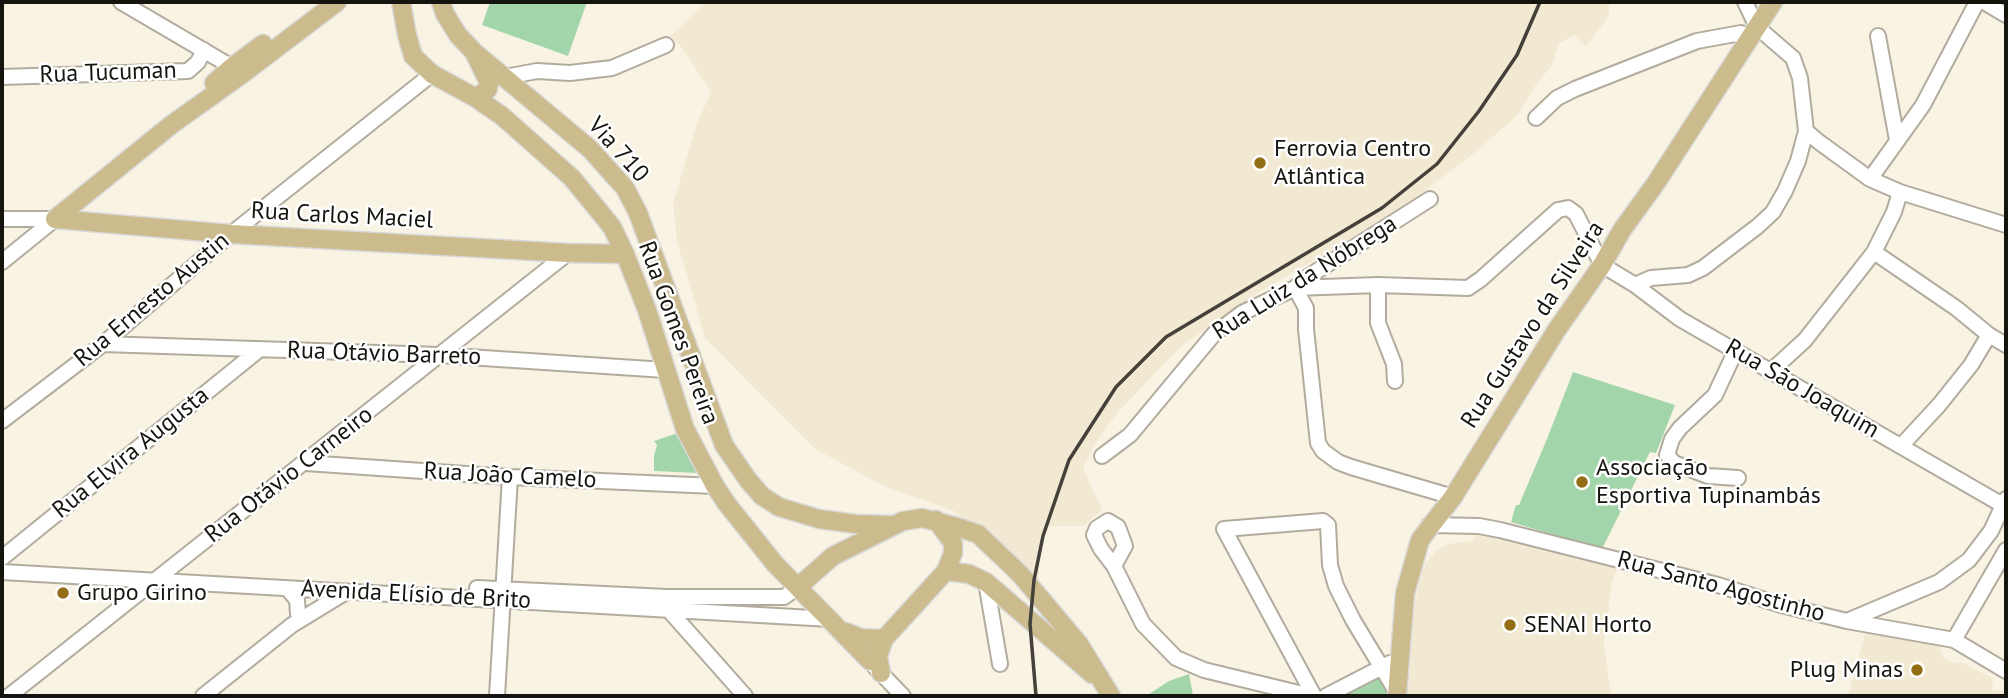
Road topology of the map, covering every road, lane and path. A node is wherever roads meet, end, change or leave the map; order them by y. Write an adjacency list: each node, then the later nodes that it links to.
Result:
1 (121, 2): 14 (street)
2 (320, 2): 16 (main road)
3 (337, 2): 16 (main road)
4 (441, 2): 15 (main road)
5 (1745, 2): 11 (street)
6 (1773, 2): 11 (main road, Rua Gustavo da Silveira)
7 (1977, 2): 25 (street)
8 (1984, 2): 10 (street)
9 (401, 3): 17 (main road, Rua Gomes Pereira)
10 (2006, 15)
11 (1753, 32): 23 (street); 24 (street); 37 (main road, Rua Gustavo da Silveira)
12 (1878, 36): 25 (street)
13 (666, 45): 18 (street)
14 (204, 50): 16 (street); 19 (street, Rua Tucuman)
15 (474, 52): 20 (main road, Via 710); 22 (main road)
16 (236, 71): 30 (main road)
17 (432, 74): 22 (main road, Rua Gomes Pereira); 32 (street, Rua Ernesto Austin)
18 (527, 74): 20 (street); 21 (street)
19 (2, 77)
20 (505, 77): 21 (main road, Via 710)
21 (527, 95): 60 (main road, Via 710)
22 (476, 98): 35 (main road, Rua Gomes Pereira)
23 (1536, 118)
24 (1806, 131): 26 (street); 39 (street)
25 (1897, 140): 26 (street)
26 (1870, 179): 27 (street)
27 (1900, 192): 31 (street); 33 (street)
28 (1430, 199): 40 (street, Rua Luiz da Nóbrega)
29 (2, 219): 30 (street)
30 (55, 219): 32 (main road, Rua Carlos Maciel); 36 (street)
31 (2006, 225)
32 (231, 234): 34 (main road, Rua Carlos Maciel); 42 (street, Rua Ernesto Austin)
33 (1874, 252): 41 (street); 48 (street)
34 (568, 253): 35 (main road, Rua Carlos Maciel); 46 (street, Rua Otávio Carneiro)
35 (625, 254): 47 (main road, Rua Gomes Pereira)
36 (2, 262)
37 (1602, 265): 38 (street); 39 (street, Rua São Joaquim); 57 (main road, Rua Gustavo da Silveira)
38 (1378, 285): 40 (street); 49 (street)
39 (1635, 285): 45 (street, Rua São Joaquim)
40 (1295, 288): 52 (street, Rua Luiz da Nóbrega); 57 (street)
41 (1989, 335): 43 (street); 51 (street)
42 (103, 344): 44 (street, Rua Otávio Barreto); 50 (street, Rua Ernesto Austin)
43 (2006, 345)
44 (260, 349): 46 (street, Rua Otávio Barreto); 63 (street, Rua Elvira Augusta)
45 (1736, 350): 48 (street, Rua São Joaquim); 55 (street)
46 (438, 355): 47 (street, Rua Otávio Barreto); 53 (street, Rua Otávio Carneiro)
47 (665, 370): 56 (main road, Rua Gomes Pereira)
48 (1770, 372): 51 (street, Rua São Joaquim)
49 (1395, 381)
50 (2, 421)
51 (1900, 446): 58 (street, Rua São Joaquim)
52 (1102, 456)
53 (306, 463): 54 (street, Rua João Camelo); 68 (street, Rua Otávio Carneiro)
54 (510, 477): 56 (street, Rua João Camelo); 73 (street)
55 (1738, 478)
56 (715, 486): 70 (main road, Rua Gomes Pereira)
57 (1452, 497): 61 (main road, Rua Gustavo da Silveira)
58 (2005, 504): 76 (street)
59 (936, 520): 60 (main road); 66 (main road); 86 (main road)
60 (891, 525): 70 (main road)
61 (1429, 525): 76 (street, Rua Santo Agostinho); 80 (main road, Rua Gustavo da Silveira)
62 (2006, 550): 79 (street)
63 (2, 558)
64 (2, 564): 68 (street, Avenida Elísio de Brito)
65 (1114, 566): 85 (street)
66 (946, 570): 69 (main road); 78 (main road)
67 (2, 572): 68 (street, Avenida Elísio de Brito)
68 (161, 576): 71 (street, Avenida Elísio de Brito); 72 (street, Avenida Elísio de Brito); 88 (street, Rua Otávio Carneiro)
69 (986, 582): 81 (street); 86 (main road)
70 (798, 587): 74 (street, Avenida Elísio de Brito); 77 (main road, Rua Gomes Pereira)
71 (287, 588): 72 (street, Avenida Elísio de Brito); 75 (street)
72 (337, 588): 73 (street, Avenida Elísio de Brito); 75 (street)
73 (503, 594): 74 (street, Avenida Elísio de Brito); 90 (street)
74 (667, 602): 77 (street, Avenida Elísio de Brito); 91 (street)
75 (295, 620): 89 (street)
76 (1847, 621): 79 (street, Rua Santo Agostinho)
77 (836, 625): 78 (main road); 82 (main road, Rua Gomes Pereira)
78 (884, 639): 82 (main road)
79 (1954, 640): 84 (street, Rua Santo Agostinho)
80 (1400, 658): 83 (street); 87 (main road, Rua Gustavo da Silveira)
81 (1000, 664)
82 (876, 667): 92 (street, Rua Gomes Pereira)
83 (1381, 667): 87 (street); 94 (street); 95 (street)
84 (2006, 671)
85 (1246, 680): 93 (street); 94 (street)
86 (1107, 690)
87 (1397, 694)
88 (9, 696)
89 (203, 696)
90 (497, 696)
91 (745, 696)
92 (903, 696)
93 (1250, 696)
94 (1313, 696)
95 (1326, 696)

